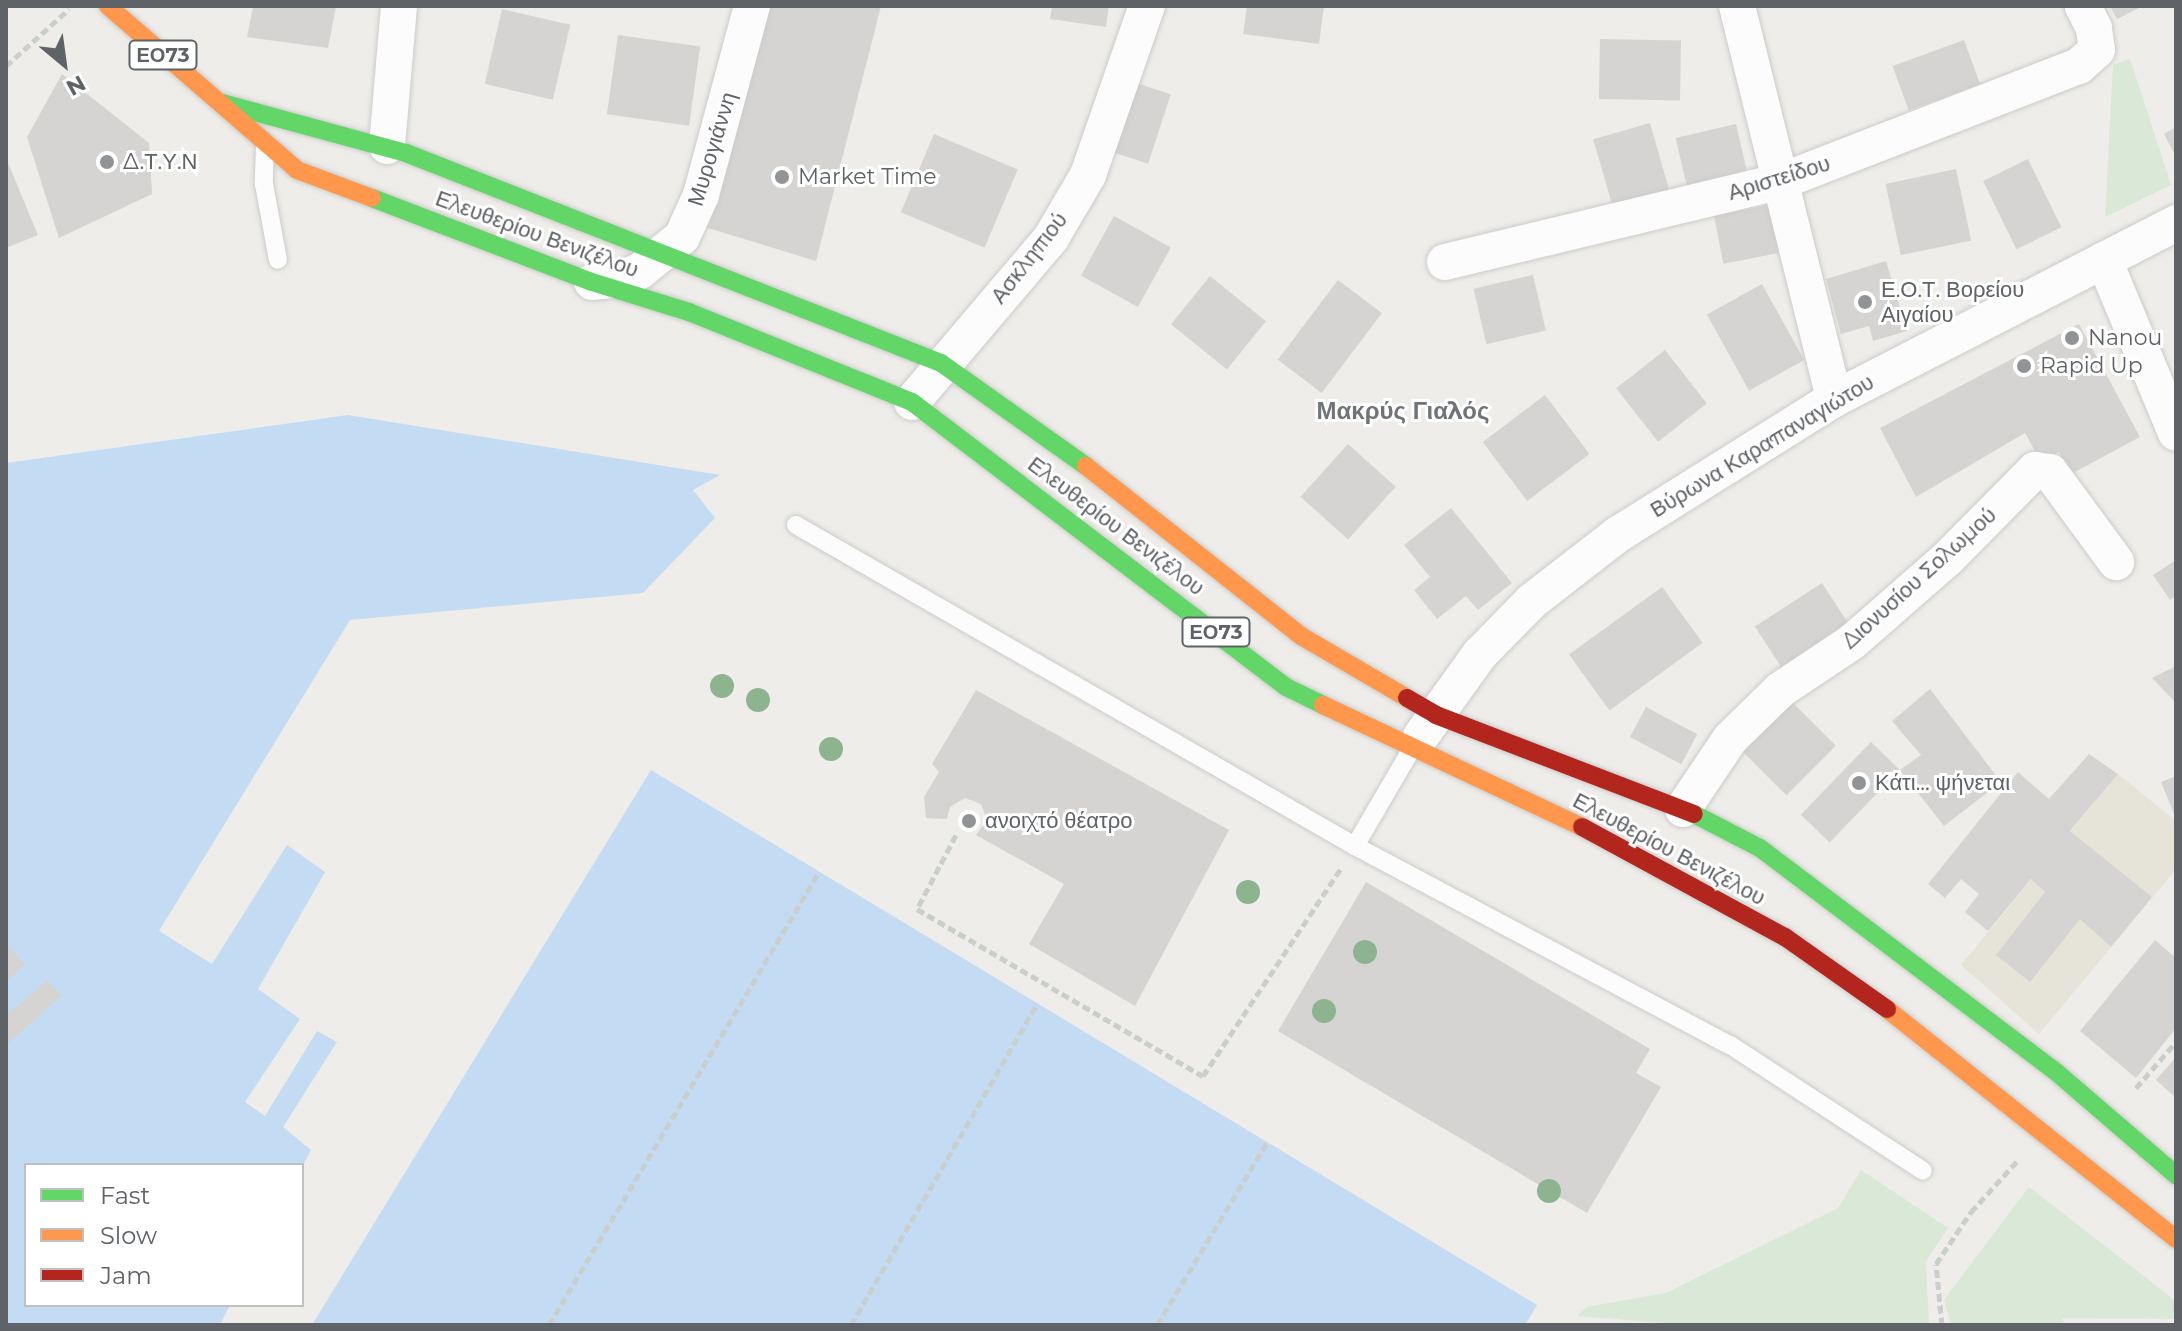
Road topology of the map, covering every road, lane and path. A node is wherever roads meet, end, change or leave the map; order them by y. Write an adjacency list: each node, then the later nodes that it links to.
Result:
1 (73, 6): 8 (path)
2 (108, 6): 9 (main road, Ελευθερίου Βενιζέλου / ΕΟ73)
3 (399, 6): 10 (street)
4 (752, 6): 14 (street, Μυρογιάννη)
5 (1147, 6): 19 (street, Ασκληπιού)
6 (1737, 6): 12 (street)
7 (2083, 6): 12 (street, Αριστείδου)
8 (6, 66)
9 (220, 103): 10 (main road, Ελευθερίου Βενιζέλου / ΕΟ73); 11 (main road, Ελευθερίου Βενιζέλου / ΕΟ73)
10 (387, 146): 14 (main road, Ελευθερίου Βενιζέλου / ΕΟ73)
11 (265, 147): 15 (lane); 18 (main road, Ελευθερίου Βενιζέλου / ΕΟ73)
12 (1782, 181): 17 (street, Αριστείδου); 20 (street)
13 (2176, 223): 16 (street, Βύρωνα Καραπαναγιώτου)
14 (661, 255): 18 (street, Μυρογιάννη); 19 (main road, Ελευθερίου Βενιζέλου / ΕΟ73)
15 (278, 260)
16 (2104, 260): 20 (street, Βύρωνα Καραπαναγιώτου); 22 (street)
17 (1445, 262)
18 (592, 282): 21 (main road, Ελευθερίου Βενιζέλου / ΕΟ73)
19 (941, 363): 21 (street, Ασκληπιού); 25 (main road, Ελευθερίου Βενιζέλου / ΕΟ73)
20 (1834, 399): 25 (street, Βύρωνα Καραπαναγιώτου)
21 (912, 402): 26 (main road, Ελευθερίου Βενιζέλου / ΕΟ73)
22 (2176, 433)
23 (796, 525): 29 (lane)
24 (2116, 562): 27 (street, Διονυσίου Σολωμού)
25 (1436, 715): 26 (street, Βύρωνα Καραπαναγιώτου); 27 (main road, Ελευθερίου Βενιζέλου / ΕΟ73)
26 (1411, 750): 29 (lane); 38 (main road, Ελευθερίου Βενιζέλου / ΕΟ73)
27 (1683, 809): 33 (main road, Ελευθερίου Βενιζέλου / ΕΟ73)
28 (956, 835): 29 (path)
29 (1355, 846): 36 (lane)
30 (819, 872): 39 (path)
31 (1037, 1004): 40 (path)
32 (2176, 1042): 33 (path)
33 (2110, 1119): 37 (main road, Ελευθερίου Βενιζέλου / ΕΟ73)
34 (1267, 1143): 41 (path)
35 (2021, 1156): 42 (path)
36 (1923, 1171)
37 (2176, 1175)
38 (2176, 1239)
39 (549, 1325)
40 (851, 1325)
41 (1157, 1325)
42 (1942, 1325)

